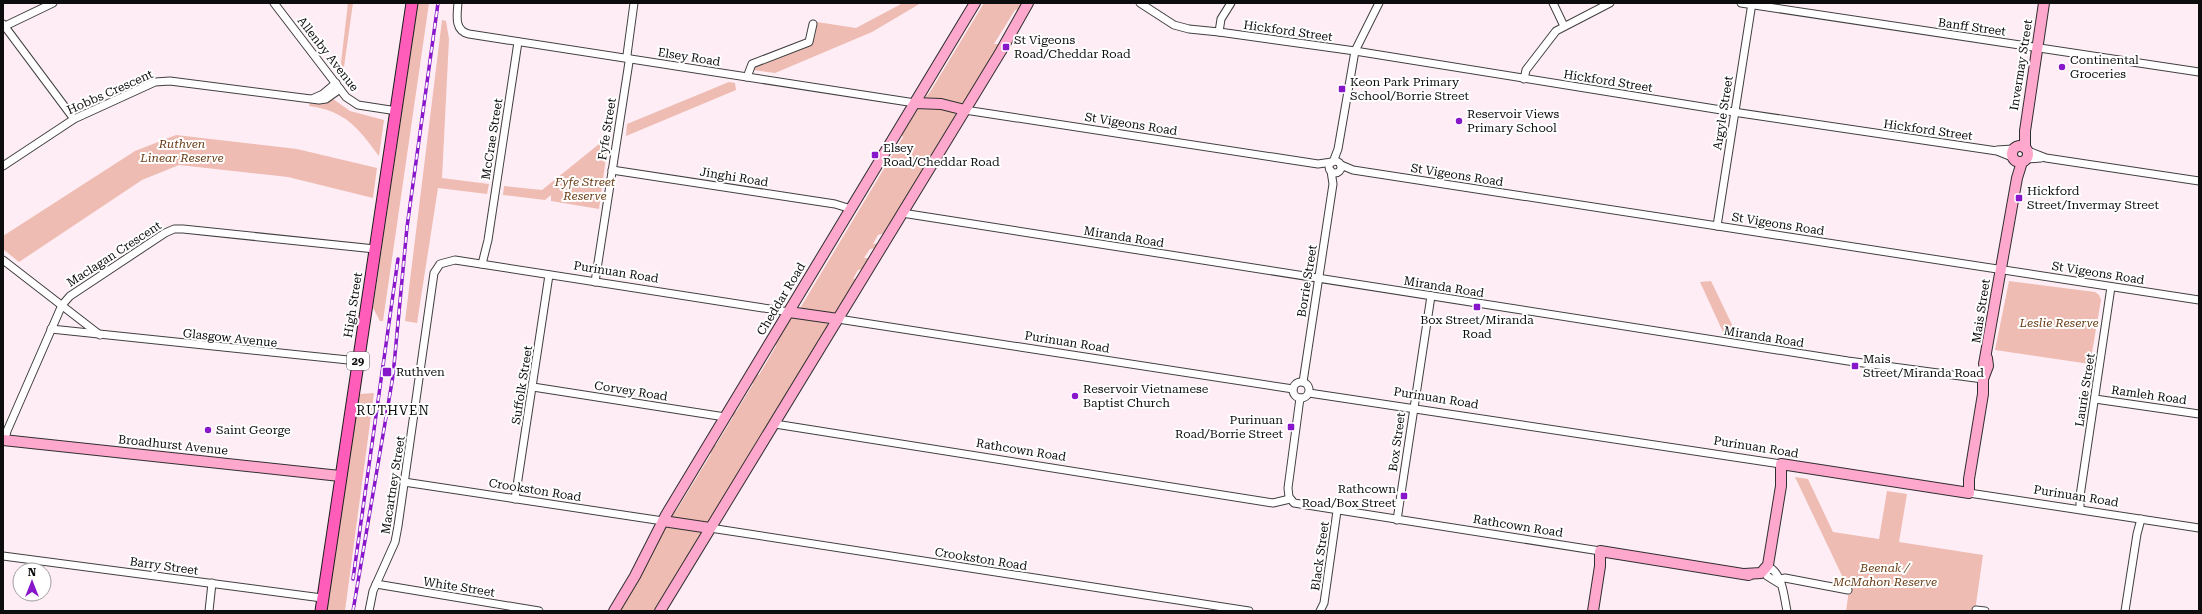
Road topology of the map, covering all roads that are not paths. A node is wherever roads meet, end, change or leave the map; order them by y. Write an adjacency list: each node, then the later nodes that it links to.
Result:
1 (53, 3): 20 (street)
2 (274, 3): 30 (street, Allenby Avenue)
3 (412, 3): 33 (main road, High Street / 29)
4 (458, 3): 23 (street, Elsey Road)
5 (634, 3): 26 (street, Fyfe Street)
6 (975, 3): 31 (main road, Cheddar Road)
7 (1035, 3): 17 (street)
8 (1140, 3): 22 (street, Hickford Street)
9 (1231, 3): 22 (street)
10 (1379, 3): 18 (street)
11 (1383, 3): 18 (street)
12 (1553, 3): 21 (street)
13 (1610, 3): 21 (street)
14 (1741, 3): 16 (street, Banff Street)
15 (2044, 3): 24 (main road, Invermay Street)
16 (1752, 4): 24 (street, Banff Street); 34 (street, Argyle Street)
17 (1026, 7): 32 (main road)
18 (1375, 14): 25 (street, Borrie Street)
19 (813, 24): 28 (street)
20 (4, 26): 35 (street)
21 (1564, 26): 29 (street)
22 (1217, 32): 25 (street, Hickford Street)
23 (518, 42): 26 (street, Elsey Road); 47 (street, McCrae Street)
24 (2037, 48): 27 (street, Banff Street); 36 (main road, Invermay Street)
25 (1355, 51): 29 (street, Hickford Street); 38 (street, Borrie Street)
26 (628, 58): 28 (street, Elsey Road); 39 (street, Fyfe Street)
27 (2199, 72)
28 (747, 77): 31 (street, Elsey Road)
29 (1524, 78): 34 (street, Hickford Street)
30 (338, 86): 33 (street, Allenby Avenue); 35 (street, Hobbs Crescent)
31 (915, 103): 32 (main road); 41 (main road, Cheddar Road)
32 (965, 110): 38 (street, St Vigeons Road); 42 (main road)
33 (396, 111): 44 (main road, High Street / 29)
34 (1734, 111): 36 (street, Hickford Street); 43 (street, Argyle Street)
35 (74, 119): 37 (street, Hobbs Crescent)
36 (2020, 154): 40 (street, Hickford Street); 48 (main road, Invermay Street)
37 (3, 166)
38 (1336, 167): 43 (street, St Vigeons Road); 50 (street, Borrie Street)
39 (612, 170): 41 (street, Jinghi Road); 51 (street, Fyfe Street)
40 (2199, 181)
41 (851, 209): 56 (main road, Cheddar Road)
42 (902, 213): 50 (street, Miranda Road); 57 (main road)
43 (1717, 226): 48 (street, St Vigeons Road)
44 (375, 249): 55 (street, Maclagan Crescent); 60 (main road, High Street / 29)
45 (3, 260): 55 (street)
46 (440, 264): 47 (street, Purinuan Road); 75 (street, Macartney Street)
47 (484, 265): 49 (street, Purinuan Road)
48 (2001, 269): 52 (street, St Vigeons Road); 61 (main road, Mais Street)
49 (549, 275): 51 (street, Purinuan Road); 63 (street, Suffolk Street)
50 (1318, 278): 53 (street, Miranda Road); 62 (street, Borrie Street)
51 (595, 282): 56 (street, Purinuan Road)
52 (2111, 287): 54 (street, St Vigeons Road); 67 (street, Laurie Street)
53 (1431, 296): 61 (street, Miranda Road); 68 (street, Box Street)
54 (2199, 300)
55 (62, 305): 58 (street, Maclagan Crescent); 59 (street)
56 (789, 312): 57 (main road); 70 (main road, Cheddar Road)
57 (838, 319): 64 (street, Purinuan Road); 71 (main road)
58 (51, 329): 59 (street, Glasgow Avenue); 72 (street, Maclagan Crescent)
59 (100, 335): 60 (street, Glasgow Avenue)
60 (358, 361): 74 (main road, High Street / 29)
61 (1980, 379): 76 (main road, Mais Street)
62 (1303, 382): 64 (street); 65 (street)
63 (533, 387): 70 (street, Corvey Road); 78 (street, Suffolk Street)
64 (1293, 390): 66 (street)
65 (1309, 393): 66 (street); 68 (street, Purinuan Road)
66 (1300, 398): 77 (street)
67 (2095, 398): 69 (street, Ramleh Road); 79 (street, Laurie Street)
68 (1413, 408): 73 (street, Purinuan Road); 82 (street, Box Street)
69 (2199, 414)
70 (725, 417): 83 (main road, Cheddar Road)
71 (774, 424): 77 (street, Rathcown Road); 84 (main road)
72 (4, 440): 74 (main road, Broadhurst Avenue)
73 (1785, 465): 76 (main road, Purinuan Road); 88 (main road)
74 (340, 476): 92 (main road, High Street / 29)
75 (404, 482): 78 (street, Crookston Road); 90 (street, Macartney Street)
76 (1966, 492): 79 (street, Purinuan Road)
77 (1289, 497): 80 (street, Rathcown Road)
78 (515, 499): 83 (street, Crookston Road)
79 (2078, 509): 81 (street, Purinuan Road)
80 (1337, 511): 82 (street, Rathcown Road); 93 (street, Black Street)
81 (2139, 519): 85 (street, Purinuan Road); 107 (street)
82 (1397, 520): 86 (street, Rathcown Road)
83 (663, 521): 84 (main road); 99 (main road, Cheddar Road)
84 (710, 528): 100 (main road); 101 (street, Crookston Road)
85 (2199, 528)
86 (1602, 552): 88 (main road, Rathcown Road); 104 (main road)
87 (3, 556): 89 (street, Barry Street)
88 (1774, 578): 91 (street, Rathcown Road); 105 (street)
89 (212, 584): 92 (street, Barry Street); 95 (street)
90 (376, 584): 97 (street, Macartney Street); 98 (street, White Street)
91 (1848, 590)
92 (322, 598): 96 (main road, High Street / 29)
93 (1324, 603): 102 (street, Black Street); 103 (street, Black Street)
94 (1976, 610): 106 (street)
95 (209, 611)
96 (321, 611)
97 (369, 611)
98 (539, 611)
99 (614, 611)
100 (660, 611)
101 (1249, 611)
102 (1320, 611)
103 (1325, 611)
104 (1593, 611)
105 (1787, 611)
106 (1986, 611)
107 (2125, 611)

